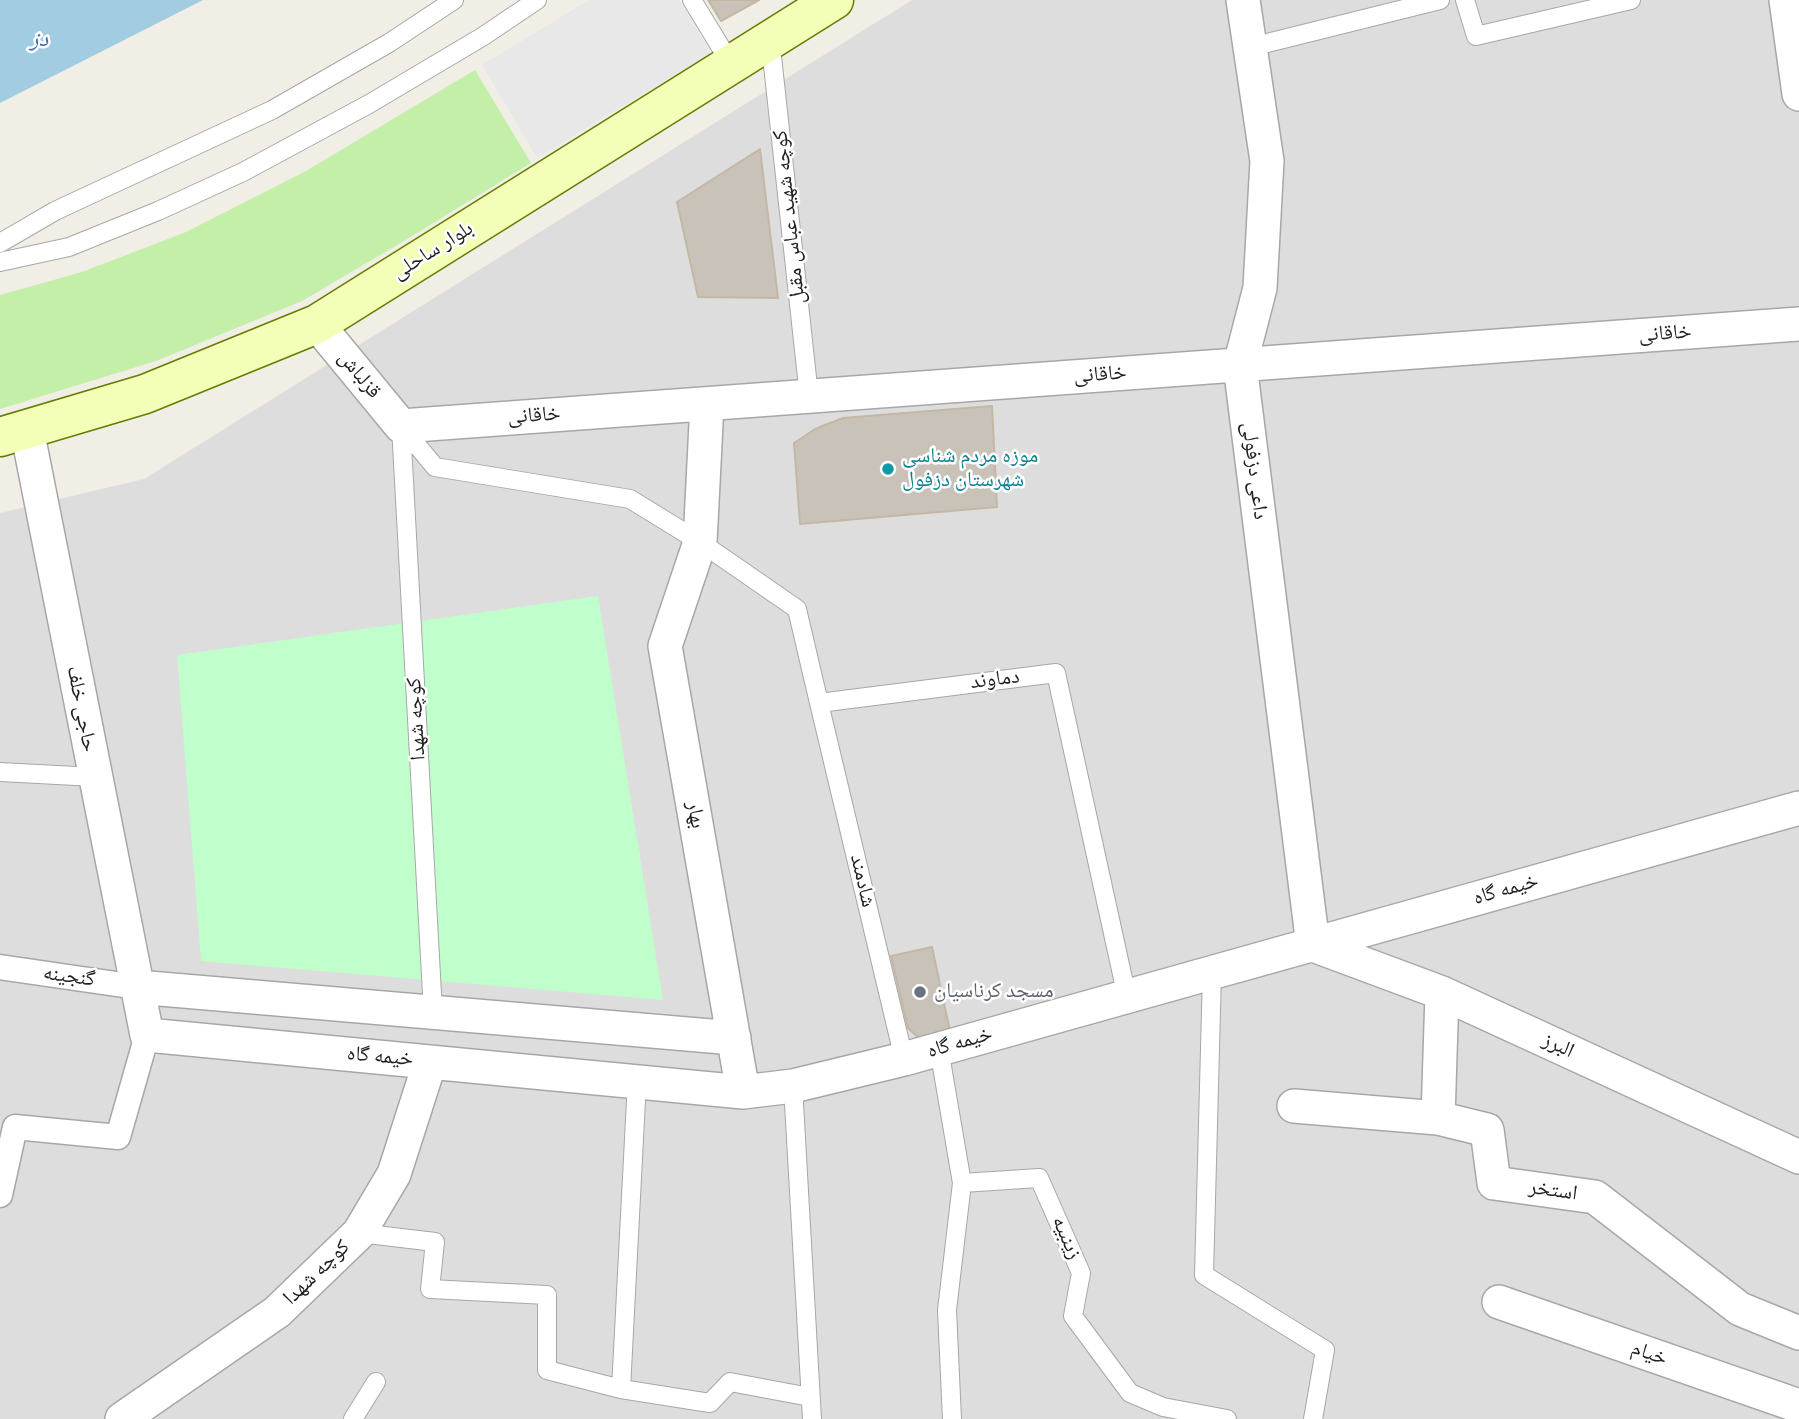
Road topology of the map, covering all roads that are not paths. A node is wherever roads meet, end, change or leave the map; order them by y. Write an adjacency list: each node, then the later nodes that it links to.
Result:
1 (454, 0): 14 (lane)
2 (537, 0): 15 (lane)
3 (692, 0): 12 (lane)
4 (834, 0): 10 (main road, بلوار ساحلی)
5 (1243, 0): 11 (street, داعی دزفولی)
6 (1440, 0): 11 (lane)
7 (1465, 0): 8 (lane)
8 (1631, 0)
9 (1786, 0): 13 (street)
10 (770, 38): 12 (main road, بلوار ساحلی); 19 (lane, کوچه شهید عباس مقبل)
11 (1251, 47): 18 (street, داعی دزفولی)
12 (731, 64): 16 (main road, بلوار ساحلی)
13 (1799, 94)
14 (0, 243)
15 (0, 262)
16 (317, 324): 21 (street, قزلباش); 22 (main road, بلوار ساحلی)
17 (1799, 324): 18 (street, خاقانی)
18 (1240, 365): 19 (street, خاقانی); 28 (street, داعی دزفولی)
19 (809, 396): 20 (street, خاقانی)
20 (707, 404): 21 (street, خاقانی); 23 (street, بهار)
21 (401, 426): 23 (lane); 34 (lane, کوچه شهدا)
22 (13, 433): 26 (street, حاجی خلف)
23 (700, 542): 24 (lane); 36 (street, بهار)
24 (819, 703): 33 (lane, دماوند); 38 (lane, شادمند)
25 (0, 772): 26 (lane)
26 (95, 777): 31 (street, حاجی خلف)
27 (1799, 808): 28 (street, خیمه گاه)
28 (1313, 945): 30 (street, خیمه گاه); 32 (street, البرز)
29 (0, 967): 31 (street, گنجینه)
30 (1212, 973): 33 (street, خیمه گاه); 61 (lane)
31 (137, 987): 34 (street); 35 (street)
32 (1442, 993): 44 (street); 45 (street, البرز)
33 (1127, 997): 37 (street, خیمه گاه)
34 (433, 1012): 36 (street)
35 (148, 1035): 39 (street, خیمه گاه); 47 (street)
36 (734, 1038): 42 (street, بهار)
37 (939, 1049): 38 (street, خیمه گاه); 46 (lane)
38 (904, 1059): 41 (street, خیمه گاه)
39 (430, 1062): 40 (street, خیمه گاه); 48 (street, کوچه شهدا)
40 (637, 1082): 42 (street, خیمه گاه); 52 (lane)
41 (793, 1086): 42 (street, خیمه گاه); 53 (lane)
42 (743, 1092)
43 (1294, 1106): 44 (street)
44 (1437, 1118): 50 (street, استخر)
45 (1799, 1157)
46 (962, 1183): 55 (lane, زینبیه); 59 (lane)
47 (0, 1195)
48 (359, 1233): 52 (lane); 56 (street, کوچه شهدا)
49 (1499, 1302): 54 (street, خیام)
50 (1799, 1333)
51 (376, 1382): 57 (lane)
52 (621, 1389): 53 (lane)
53 (810, 1397): 58 (lane)
54 (1799, 1405)
55 (1163, 1413): 60 (lane, زینبیه)
56 (122, 1419)
57 (353, 1419)
58 (812, 1419)
59 (952, 1419)
60 (1227, 1419)
61 (1312, 1419)

